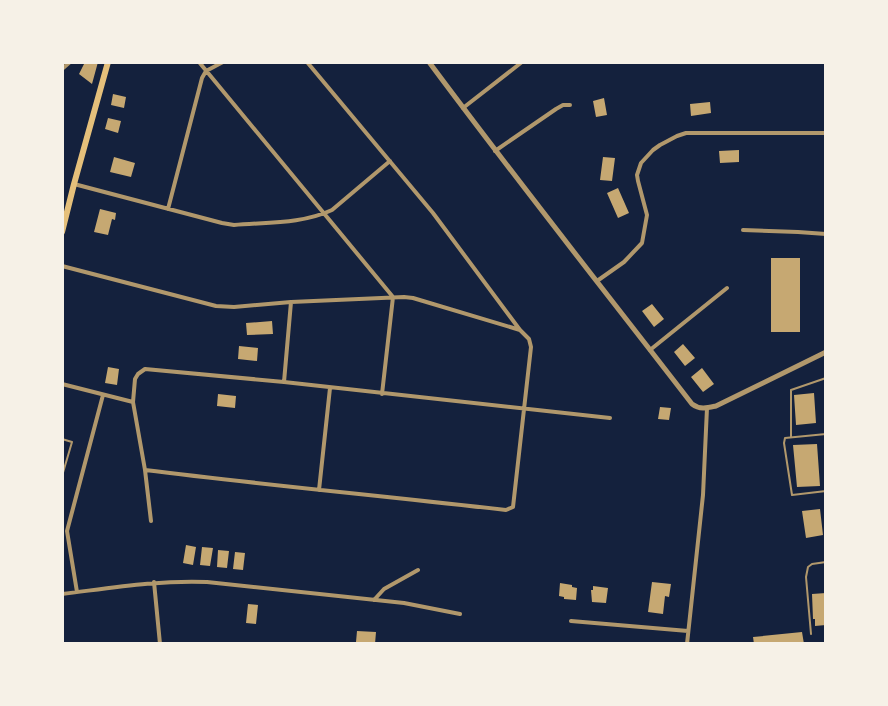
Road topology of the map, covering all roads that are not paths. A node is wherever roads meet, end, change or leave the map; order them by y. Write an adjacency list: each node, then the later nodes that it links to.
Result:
1 (70, 62): 8 (street)
2 (108, 62): 15 (main road)
3 (199, 62): 9 (street)
4 (223, 62): 9 (street)
5 (307, 62): 14 (street)
6 (429, 62): 11 (street)
7 (522, 62): 11 (street)
8 (62, 69)
9 (206, 71): 16 (street); 17 (street)
10 (570, 105): 13 (street)
11 (463, 108): 13 (street)
12 (826, 133): 22 (street)
13 (495, 151): 22 (street)
14 (390, 161): 17 (street); 26 (street)
15 (74, 184): 16 (street); 19 (main road)
16 (168, 209): 17 (street)
17 (323, 214): 24 (street)
18 (742, 230): 20 (street)
19 (62, 232)
20 (826, 234)
21 (62, 266): 25 (street)
22 (597, 281): 27 (street)
23 (727, 288): 27 (street)
24 (393, 297): 25 (street); 26 (street); 33 (street)
25 (291, 302): 30 (street)
26 (520, 330): 36 (street)
27 (650, 350): 37 (street)
28 (826, 352): 37 (street)
29 (826, 378): 40 (lane)
30 (284, 382): 32 (street); 35 (street)
31 (62, 384): 34 (street)
32 (330, 388): 33 (street); 44 (street)
33 (382, 394): 36 (street)
34 (103, 395): 35 (street); 50 (street)
35 (134, 402): 42 (street)
36 (524, 408): 38 (street); 44 (street)
37 (707, 408): 55 (street)
38 (610, 418)
39 (826, 434): 40 (lane)
40 (791, 437): 45 (lane)
41 (62, 439): 43 (lane)
42 (145, 470): 44 (street); 46 (street)
43 (62, 476)
44 (319, 490)
45 (826, 490)
46 (151, 521)
47 (826, 562): 56 (lane)
48 (418, 570): 52 (street)
49 (154, 582): 50 (street); 52 (street); 57 (street)
50 (77, 592): 51 (street)
51 (62, 594)
52 (374, 600): 53 (street)
53 (460, 614)
54 (571, 622): 55 (street)
55 (688, 631): 58 (street)
56 (811, 634)
57 (160, 644)
58 (687, 644)

